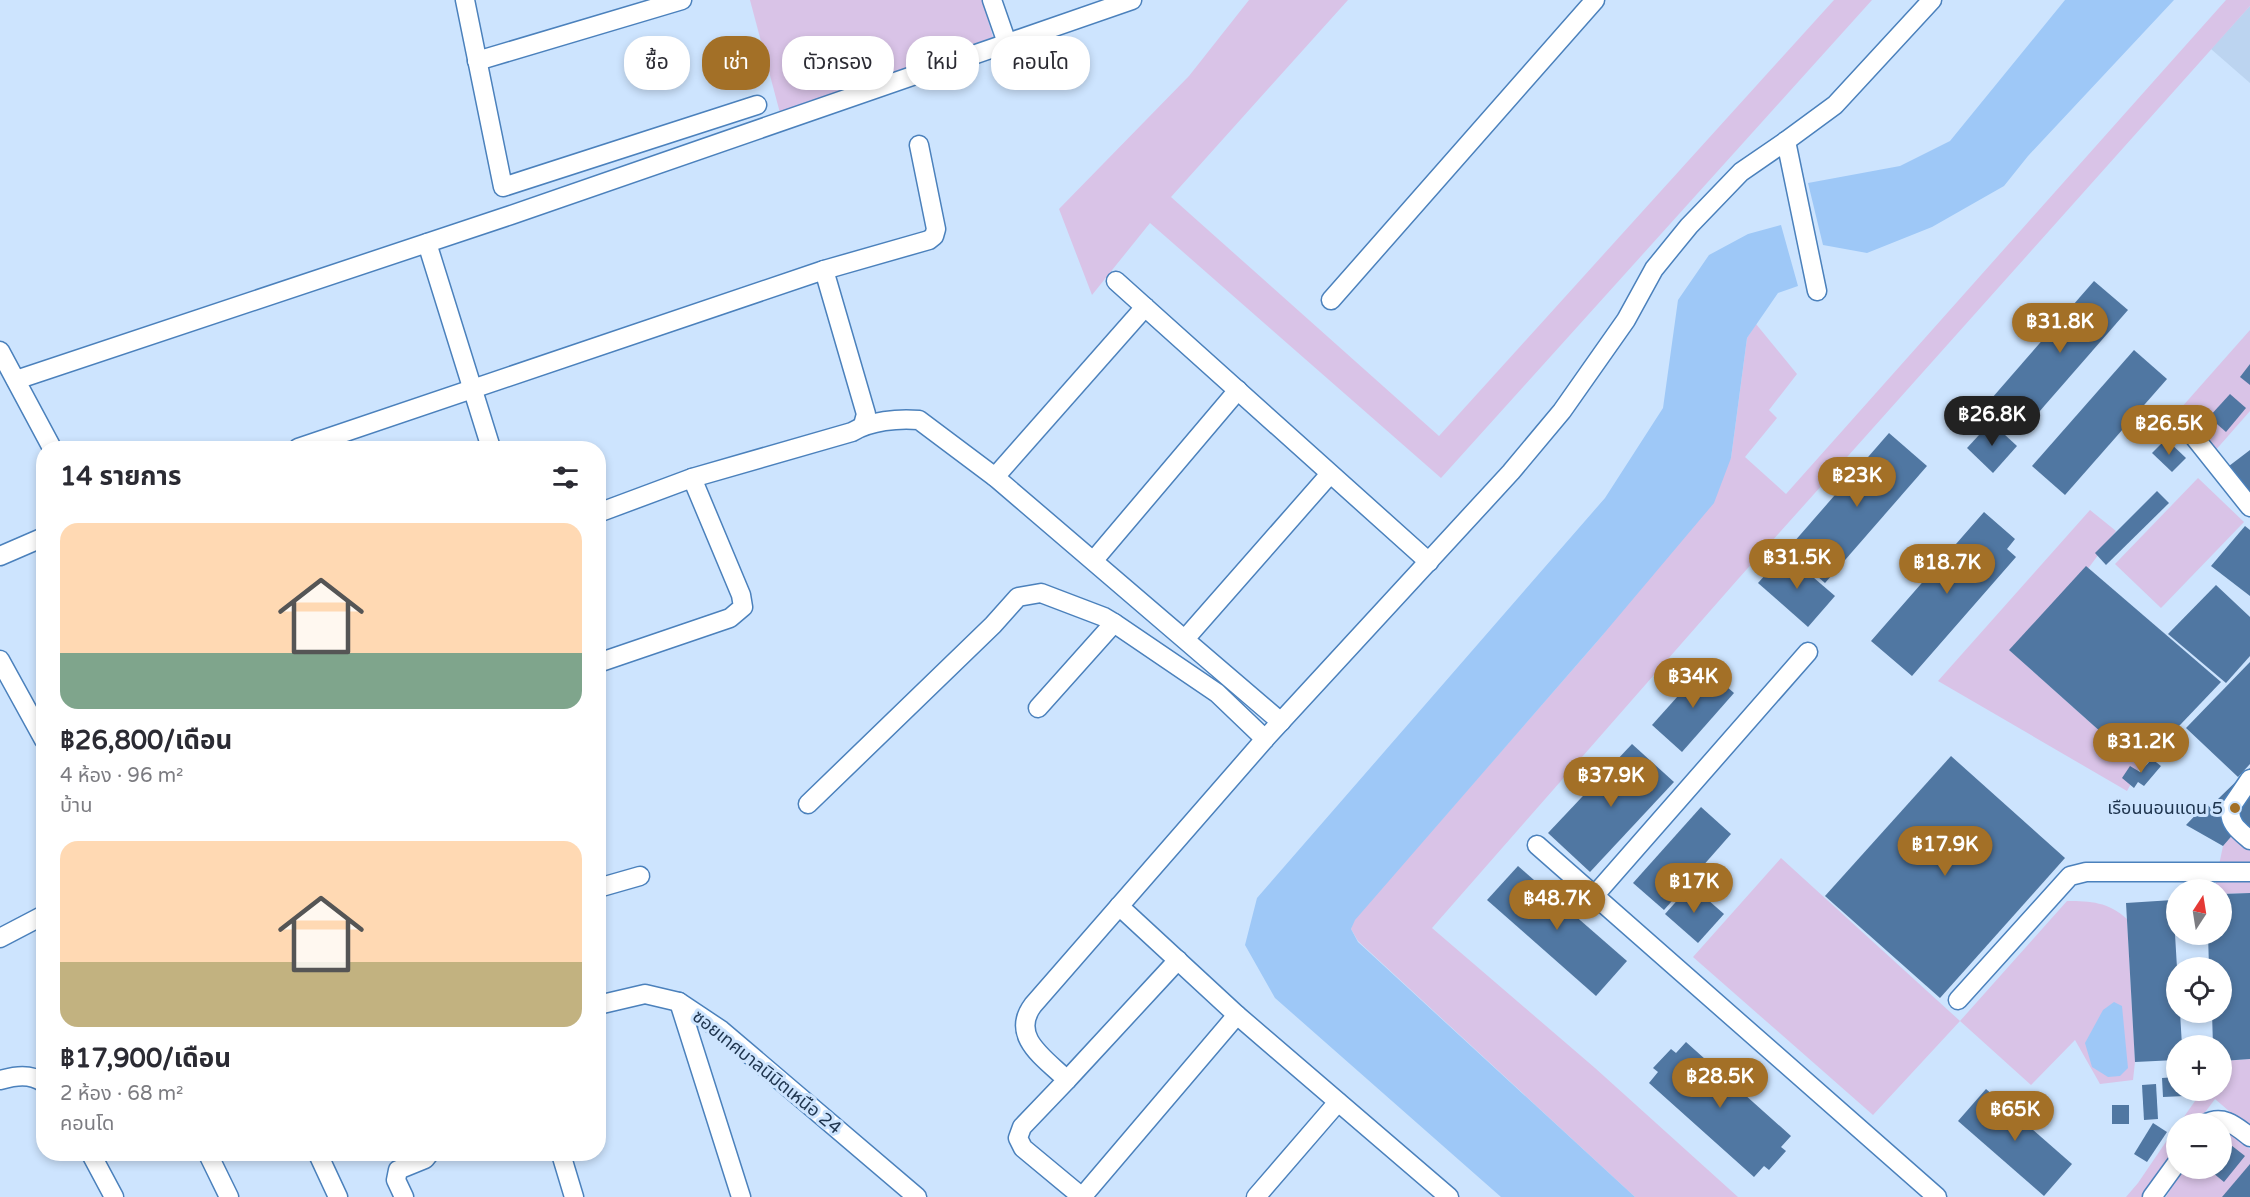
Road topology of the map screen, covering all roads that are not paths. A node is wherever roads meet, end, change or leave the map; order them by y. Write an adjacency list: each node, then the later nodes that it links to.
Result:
1 (465, 0): 10 (street)
2 (682, 0): 10 (street)
3 (992, 0): 7 (street)
4 (1132, 0): 8 (street)
5 (1595, 0): 18 (street)
6 (1932, 0): 12 (street)
7 (1005, 36)
8 (1027, 36)
9 (991, 49): 14 (street)
10 (477, 61): 11 (street)
11 (757, 105)
12 (1786, 141): 17 (street); 37 (street)
13 (919, 145): 15 (street)
14 (427, 243): 21 (street); 22 (street)
15 (824, 270): 22 (street); 25 (street)
16 (1116, 281): 19 (street)
17 (1817, 291)
18 (1331, 300)
19 (1145, 308): 23 (street); 30 (street)
20 (0, 351): 21 (street)
21 (16, 380): 26 (street)
22 (473, 390): 27 (street); 28 (street)
23 (1238, 390): 29 (street); 36 (street)
24 (2183, 423): 32 (street)
25 (863, 425): 30 (street); 31 (street)
26 (48, 441)
27 (319, 441)
28 (489, 441)
29 (1330, 474): 37 (street); 39 (street)
30 (996, 477): 36 (street)
31 (692, 478): 33 (street); 42 (street)
32 (2250, 507)
33 (606, 510)
34 (36, 540): 35 (street)
35 (0, 556)
36 (1094, 560): 39 (street)
37 (1429, 562): 44 (street)
38 (1114, 623): 43 (street); 46 (street); 48 (street)
39 (1185, 639): 44 (street)
40 (1808, 652): 54 (street)
41 (0, 660): 45 (street)
42 (606, 660)
43 (1038, 708)
44 (1281, 722): 46 (street)
45 (36, 725)
46 (1265, 739): 55 (street)
47 (2250, 779): 49 (street)
48 (808, 804)
49 (2250, 840)
50 (1536, 845): 54 (street)
51 (2250, 872): 59 (street)
52 (640, 876): 53 (street)
53 (606, 886)
54 (1594, 896): 86 (street)
55 (1119, 906): 58 (street); 65 (street)
56 (36, 919): 57 (street)
57 (0, 938)
58 (1178, 960): 62 (street); 65 (street)
59 (1958, 1000)
60 (679, 1002): 61 (street, ซอยเทศบาลนิมิตเหนือ 24); 81 (street); 82 (street, ซอยเทศบาลนิมิตเหนือ 24)
61 (606, 1003)
62 (1237, 1015): 66 (street); 83 (street)
63 (36, 1078): 64 (street)
64 (0, 1080)
65 (1067, 1080): 83 (street)
66 (1338, 1102): 75 (street); 84 (street)
67 (2232, 1125): 68 (street)
68 (2250, 1137)
69 (99, 1161): 76 (street)
70 (211, 1161): 77 (street)
71 (321, 1161): 78 (street)
72 (418, 1161): 79 (street)
73 (563, 1161): 80 (street)
74 (2166, 1178): 87 (street)
75 (1428, 1191): 85 (street)
76 (114, 1197)
77 (229, 1197)
78 (338, 1197)
79 (404, 1197)
80 (574, 1197)
81 (741, 1197)
82 (917, 1197)
83 (1082, 1197)
84 (1256, 1197)
85 (1449, 1197)
86 (1937, 1197)
87 (2152, 1197)

